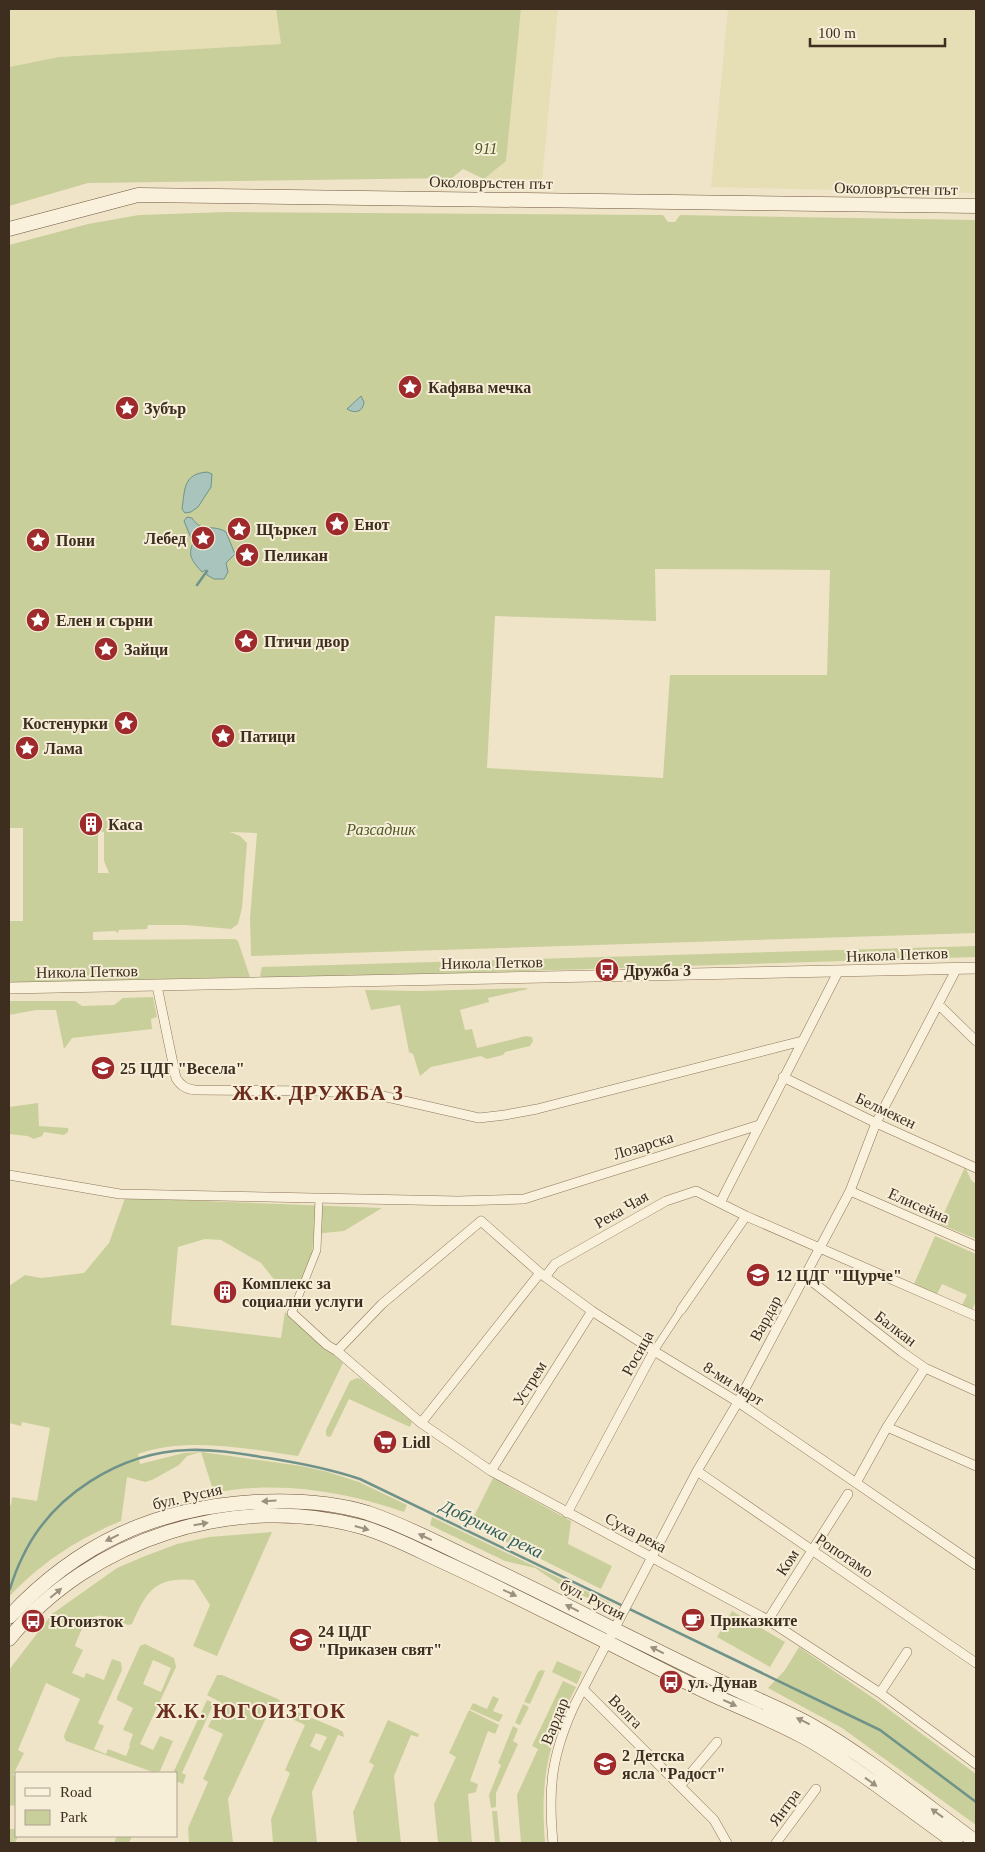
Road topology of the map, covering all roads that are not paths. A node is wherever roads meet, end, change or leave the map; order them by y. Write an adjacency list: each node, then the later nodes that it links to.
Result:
1 (976, 206): 2 (main road, Околовръстен път)
2 (9, 229)
3 (957, 968): 4 (street, Никола Петков); 5 (street, Никола Петков); 8 (street, Вардар)
4 (976, 968)
5 (838, 972): 6 (street, Никола Петков); 9 (street)
6 (157, 986): 7 (street, Никола Петков); 9 (street)
7 (9, 988)
8 (938, 1004): 10 (street); 12 (street, Вардар)
9 (802, 1041): 11 (street)
10 (976, 1041)
11 (783, 1077): 12 (street, Белмекен); 13 (street)
12 (876, 1123): 14 (street, Белмекен); 16 (street, Вардар)
13 (759, 1125): 17 (street, Лозарска); 18 (street)
14 (976, 1168)
15 (9, 1175): 17 (street, Лозарска)
16 (850, 1191): 20 (street, Елисейна); 21 (street, Вардар)
17 (319, 1198): 26 (street)
18 (720, 1203): 19 (street); 22 (street, Река Чая)
19 (746, 1216): 21 (street); 25 (street, Росица)
20 (976, 1246)
21 (820, 1249): 23 (street, Вардар); 27 (street)
22 (543, 1275): 24 (street, 8-ми март); 28 (street, 8-ми март); 33 (street, Река Чая)
23 (804, 1276): 30 (street, Балкан); 32 (street, Вардар)
24 (592, 1310): 29 (street, 8-ми март); 36 (street, Устрем)
25 (680, 1310): 29 (street, Росица)
26 (292, 1313): 28 (street, Суха река)
27 (976, 1316)
28 (337, 1351): 33 (street, Суха река)
29 (654, 1351): 32 (street, 8-ми март); 40 (street, Росица)
30 (925, 1368): 31 (street, Балкан); 34 (street)
31 (976, 1391)
32 (738, 1402): 37 (street, Вардар); 38 (street, 8-ми март)
33 (421, 1422): 36 (street, Суха река)
34 (887, 1427): 35 (street); 38 (street)
35 (976, 1466)
36 (491, 1471): 40 (street, Суха река)
37 (697, 1471): 41 (street, Ропотамо); 42 (street, Вардар)
38 (856, 1483): 43 (street, 8-ми март)
39 (848, 1494): 41 (street, Ком)
40 (567, 1513): 42 (street, Суха река)
41 (812, 1551): 45 (street, Ком); 50 (street, Ропотамо)
42 (653, 1558): 45 (street, Суха река); 46 (street, Вардар)
43 (976, 1565)
44 (9, 1617): 46 (main road, бул. Русия, one-way to 44)
45 (768, 1620): 52 (street, Суха река)
46 (618, 1624): 48 (street, Вардар); 57 (main road, бул. Русия, one-way to 46)
47 (9, 1639): 48 (main road, бул. Русия, one-way to 48)
48 (608, 1642): 51 (street, Вардар); 61 (main road, бул. Русия, one-way to 61)
49 (907, 1652): 52 (street)
50 (976, 1663)
51 (583, 1689): 55 (street, Волга); 58 (street, Вардар)
52 (880, 1693): 54 (street, Суха река)
53 (717, 1742): 55 (street)
54 (976, 1764)
55 (680, 1786): 59 (street, Волга)
56 (816, 1789): 60 (street, Янтра)
57 (976, 1842)
58 (553, 1843)
59 (728, 1843)
60 (776, 1843)
61 (956, 1843)

